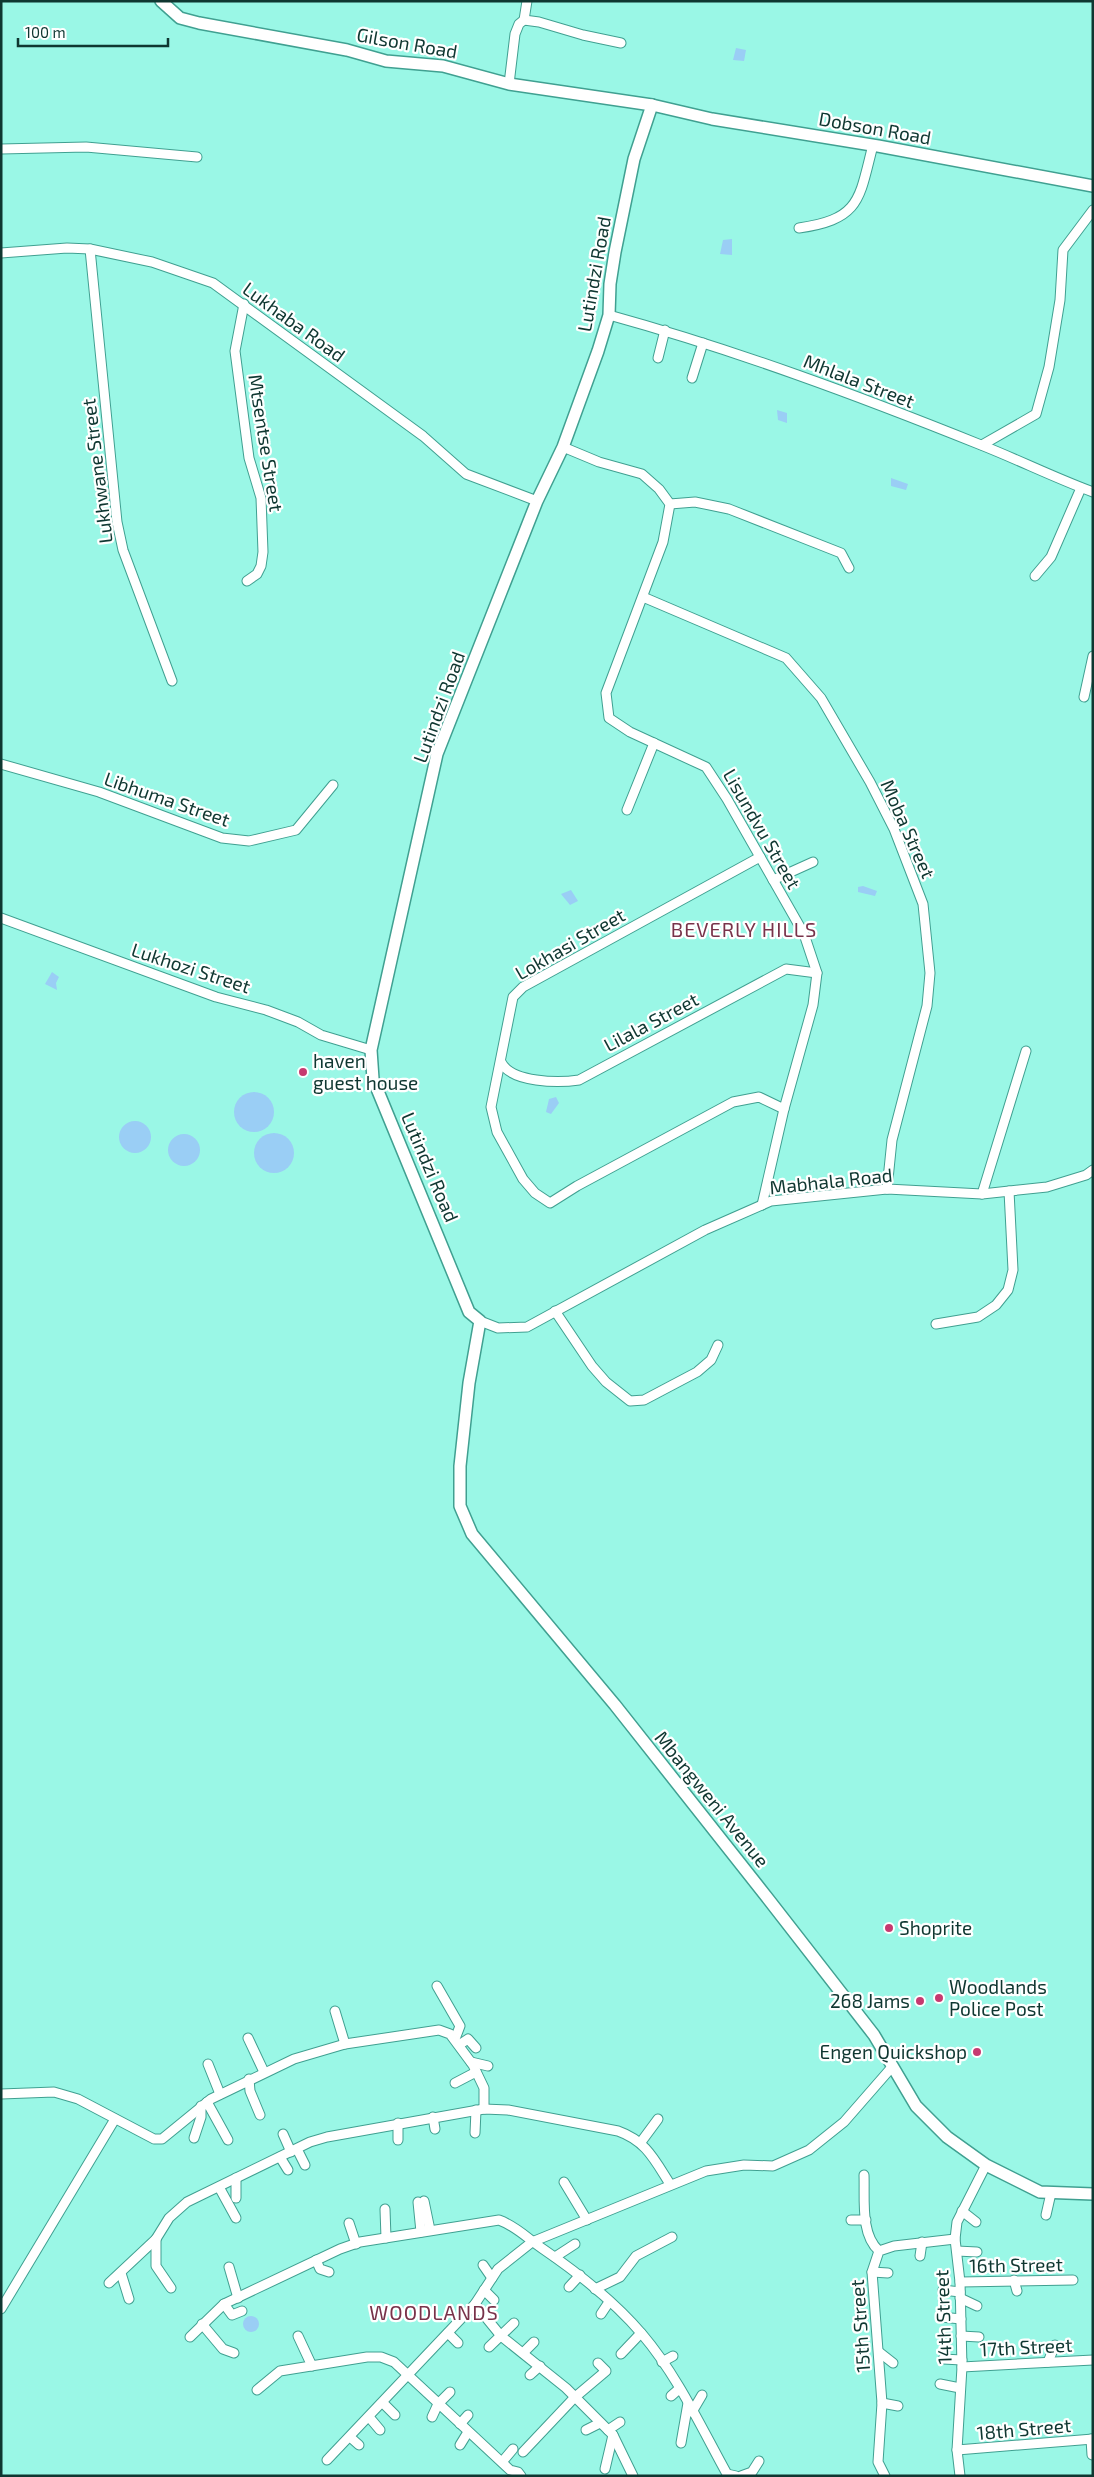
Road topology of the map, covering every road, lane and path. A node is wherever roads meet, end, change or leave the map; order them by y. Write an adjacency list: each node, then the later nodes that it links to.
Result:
1 (161, 1): 5 (street, Gilson Road)
2 (527, 1): 3 (street)
3 (524, 20): 4 (street); 5 (street)
4 (621, 43)
5 (509, 84): 6 (street, Gilson Road)
6 (652, 105): 7 (street, Dobson Road); 16 (street, Lutindzi Road)
7 (873, 145): 10 (street, Dobson Road); 12 (street)
8 (1, 149): 9 (street)
9 (197, 157)
10 (1093, 186)
11 (1093, 210): 21 (street)
12 (799, 228)
13 (90, 249): 14 (street, Lukhaba Road); 15 (street, Lukhaba Road); 32 (street, Lukhwane Street)
14 (1, 253)
15 (244, 304): 25 (street, Lukhaba Road); 29 (street, Mtsentse Street)
16 (609, 315): 17 (street, Mhlala Street); 22 (street, Lutindzi Road)
17 (665, 330): 18 (street, Mhlala Street); 19 (street)
18 (703, 343): 20 (street); 21 (street, Mhlala Street)
19 (658, 358)
20 (692, 378)
21 (982, 445): 23 (street, Mhlala Street)
22 (562, 448): 25 (street, Lutindzi Road); 26 (street)
23 (1081, 488): 24 (street, Mhlala Street); 28 (street)
24 (1093, 492)
25 (537, 501): 43 (street, Lutindzi Road)
26 (670, 504): 27 (street); 30 (street, Lisundvu Street)
27 (849, 568)
28 (1035, 576)
29 (247, 581)
30 (643, 597): 34 (street, Lisundvu Street); 48 (street, Moba Street)
31 (1093, 656): 33 (street)
32 (172, 681)
33 (1084, 697)
34 (654, 743): 37 (street); 38 (street, Lisundvu Street)
35 (1, 764): 36 (street, Libhuma Street)
36 (333, 785)
37 (627, 810)
38 (760, 857): 40 (street, Lisundvu Street); 45 (street, Lokhasi Street)
39 (812, 862): 40 (street)
40 (773, 880): 42 (street, Lisundvu Street)
41 (1, 918): 43 (street, Lukhozi Street)
42 (817, 972): 45 (street, Lilala Street); 46 (street, Lisundvu Street)
43 (371, 1050): 53 (street, Lutindzi Road)
44 (1026, 1051): 50 (street)
45 (501, 1062): 46 (street, Lokhasi Street)
46 (784, 1109): 51 (street, Lisundvu Street)
47 (1093, 1170): 49 (street, Mabhala Road)
48 (887, 1189): 50 (street, Mabhala Road); 51 (street, Mabhala Road)
49 (1009, 1191): 50 (street, Mabhala Road); 54 (street)
50 (982, 1194)
51 (762, 1205): 52 (street, Mabhala Road)
52 (556, 1312): 53 (street, Mabhala Road); 55 (street)
53 (480, 1321): 65 (street, Mbangweni Avenue)
54 (936, 1324)
55 (718, 1345)
56 (437, 1986): 59 (street)
57 (335, 2011): 60 (street)
58 (248, 2038): 66 (street)
59 (457, 2042): 60 (street); 61 (street); 62 (street)
60 (345, 2044): 66 (street)
61 (476, 2048)
62 (471, 2062): 64 (street); 67 (street)
63 (208, 2064): 71 (street)
64 (488, 2066)
65 (892, 2067): 89 (street, Mbangweni Avenue); 94 (street)
66 (264, 2072): 68 (street)
67 (476, 2072): 69 (street); 73 (street)
68 (249, 2079): 71 (street); 74 (street)
69 (454, 2083)
70 (1, 2094): 76 (street)
71 (220, 2094): 72 (street)
72 (204, 2104): 76 (street); 82 (street); 83 (street)
73 (480, 2109): 75 (street); 81 (street); 85 (street)
74 (260, 2115)
75 (433, 2117): 78 (street); 79 (street)
76 (115, 2118): 152 (street)
77 (658, 2119): 85 (street)
78 (398, 2123): 84 (street); 86 (street)
79 (434, 2129)
80 (283, 2134): 86 (street)
81 (475, 2134)
82 (194, 2138)
83 (228, 2140)
84 (398, 2140)
85 (640, 2142): 94 (street)
86 (294, 2150): 87 (street); 88 (street)
87 (280, 2157): 90 (street); 92 (street)
88 (305, 2165)
89 (986, 2165): 96 (street, Mbangweni Avenue); 101 (street, 14th Street)
90 (288, 2170)
91 (864, 2175): 106 (street)
92 (236, 2178): 95 (street); 98 (street)
93 (564, 2182): 104 (street)
94 (670, 2184): 104 (street)
95 (218, 2187): 103 (street); 112 (street)
96 (1051, 2193): 97 (street, Mbangweni Avenue); 102 (street)
97 (1093, 2194)
98 (236, 2198)
99 (421, 2202): 109 (street)
100 (385, 2209): 111 (street)
101 (962, 2211): 107 (street); 113 (street, 14th Street)
102 (1046, 2215)
103 (236, 2218)
104 (587, 2220): 114 (street)
105 (851, 2220): 106 (street)
106 (866, 2220): 118 (street)
107 (976, 2222)
108 (349, 2223): 116 (street)
109 (426, 2231): 111 (street); 114 (street)
110 (672, 2237): 140 (street)
111 (386, 2238): 116 (street)
112 (156, 2239): 128 (street); 139 (street)
113 (956, 2239): 115 (street); 119 (street, 14th Street)
114 (532, 2242): 122 (street); 131 (street)
115 (922, 2242): 118 (street); 121 (street)
116 (356, 2244): 123 (street)
117 (575, 2244): 122 (street)
118 (879, 2251): 127 (street, 15th Street)
119 (957, 2251): 120 (street); 135 (street, 14th Street)
120 (977, 2252)
121 (920, 2256)
122 (555, 2258): 130 (street)
123 (316, 2260): 126 (street); 145 (street)
124 (483, 2265): 131 (street)
125 (229, 2267): 145 (street)
126 (329, 2272)
127 (872, 2272): 129 (street); 170 (street, 15th Street)
128 (121, 2273): 136 (street); 146 (street)
129 (888, 2273)
130 (580, 2274): 137 (street); 140 (street)
131 (492, 2278): 141 (street)
132 (1014, 2280): 133 (street, 16th Street); 135 (street, 16th Street); 143 (street)
133 (1058, 2280): 134 (street, 16th Street); 138 (street)
134 (1073, 2280)
135 (960, 2282): 144 (street, 14th Street)
136 (109, 2283)
137 (569, 2287)
138 (1066, 2287)
139 (171, 2288)
140 (595, 2289): 148 (street)
141 (484, 2290): 147 (street); 150 (street)
142 (943, 2290): 144 (street)
143 (1016, 2291)
144 (960, 2295): 151 (street); 156 (street, 14th Street)
145 (238, 2298): 149 (street)
146 (129, 2299)
147 (494, 2300)
148 (609, 2302): 154 (street); 160 (street)
149 (224, 2304): 153 (street); 157 (street)
150 (475, 2304): 159 (street); 162 (street)
151 (977, 2306)
152 (1, 2309)
153 (242, 2311)
154 (601, 2314)
155 (941, 2317): 156 (street)
156 (961, 2319): 163 (street, 14th Street)
157 (202, 2324): 164 (street); 171 (street)
158 (514, 2324): 162 (street)
159 (448, 2333): 167 (street); 184 (street)
160 (641, 2333): 173 (street); 177 (street)
161 (298, 2336): 182 (street)
162 (501, 2336): 169 (street); 172 (street)
163 (961, 2336): 165 (street); 181 (street, 14th Street)
164 (190, 2337)
165 (979, 2338)
166 (534, 2342): 172 (street)
167 (458, 2343)
168 (1054, 2345): 178 (street)
169 (489, 2348)
170 (878, 2352): 180 (street); 196 (street, 15th Street)
171 (234, 2353)
172 (523, 2353): 183 (street)
173 (621, 2354)
174 (673, 2356): 177 (street)
175 (943, 2359): 181 (street, 17th Street)
176 (1093, 2360): 178 (street, 17th Street)
177 (662, 2362): 187 (street)
178 (1048, 2362): 181 (street, 17th Street)
179 (598, 2363): 193 (street)
180 (893, 2363)
181 (962, 2364): 188 (street, 14th Street)
182 (312, 2366): 184 (street); 189 (street)
183 (540, 2366): 185 (street); 193 (street)
184 (409, 2375): 194 (street); 197 (street)
185 (530, 2375)
186 (940, 2384): 188 (street)
187 (679, 2388): 192 (street); 195 (street)
188 (960, 2388): 217 (street, 14th Street)
189 (257, 2390)
190 (450, 2392): 197 (street)
191 (702, 2395): 199 (street)
192 (671, 2396)
193 (574, 2398): 205 (street); 218 (street)
194 (383, 2403): 200 (street); 202 (street)
195 (688, 2403): 199 (street); 213 (street)
196 (882, 2403): 198 (street); 229 (street, 15th Street)
197 (438, 2404): 203 (street); 206 (street)
198 (898, 2406)
199 (692, 2412): 227 (street)
200 (395, 2415)
201 (468, 2415): 206 (street)
202 (369, 2417): 207 (street); 211 (street)
203 (432, 2418)
204 (620, 2422): 210 (street)
205 (600, 2423): 208 (street); 210 (street)
206 (460, 2424): 209 (street)
207 (380, 2430)
208 (586, 2430)
209 (468, 2432): 214 (street); 222 (street)
210 (611, 2432): 223 (street); 226 (street)
211 (350, 2437): 215 (street); 220 (street)
212 (1092, 2439): 217 (street, 18th Street); 219 (street)
213 (681, 2443)
214 (460, 2445)
215 (360, 2446)
216 (513, 2449): 222 (street)
217 (957, 2450): 230 (street, 14th Street)
218 (523, 2452)
219 (1092, 2455)
220 (327, 2460)
221 (759, 2461): 228 (street)
222 (502, 2462): 224 (street)
223 (605, 2469)
224 (507, 2473): 225 (street)
225 (521, 2476)
226 (633, 2476)
227 (736, 2476)
228 (741, 2476)
229 (885, 2476)
230 (960, 2476)

